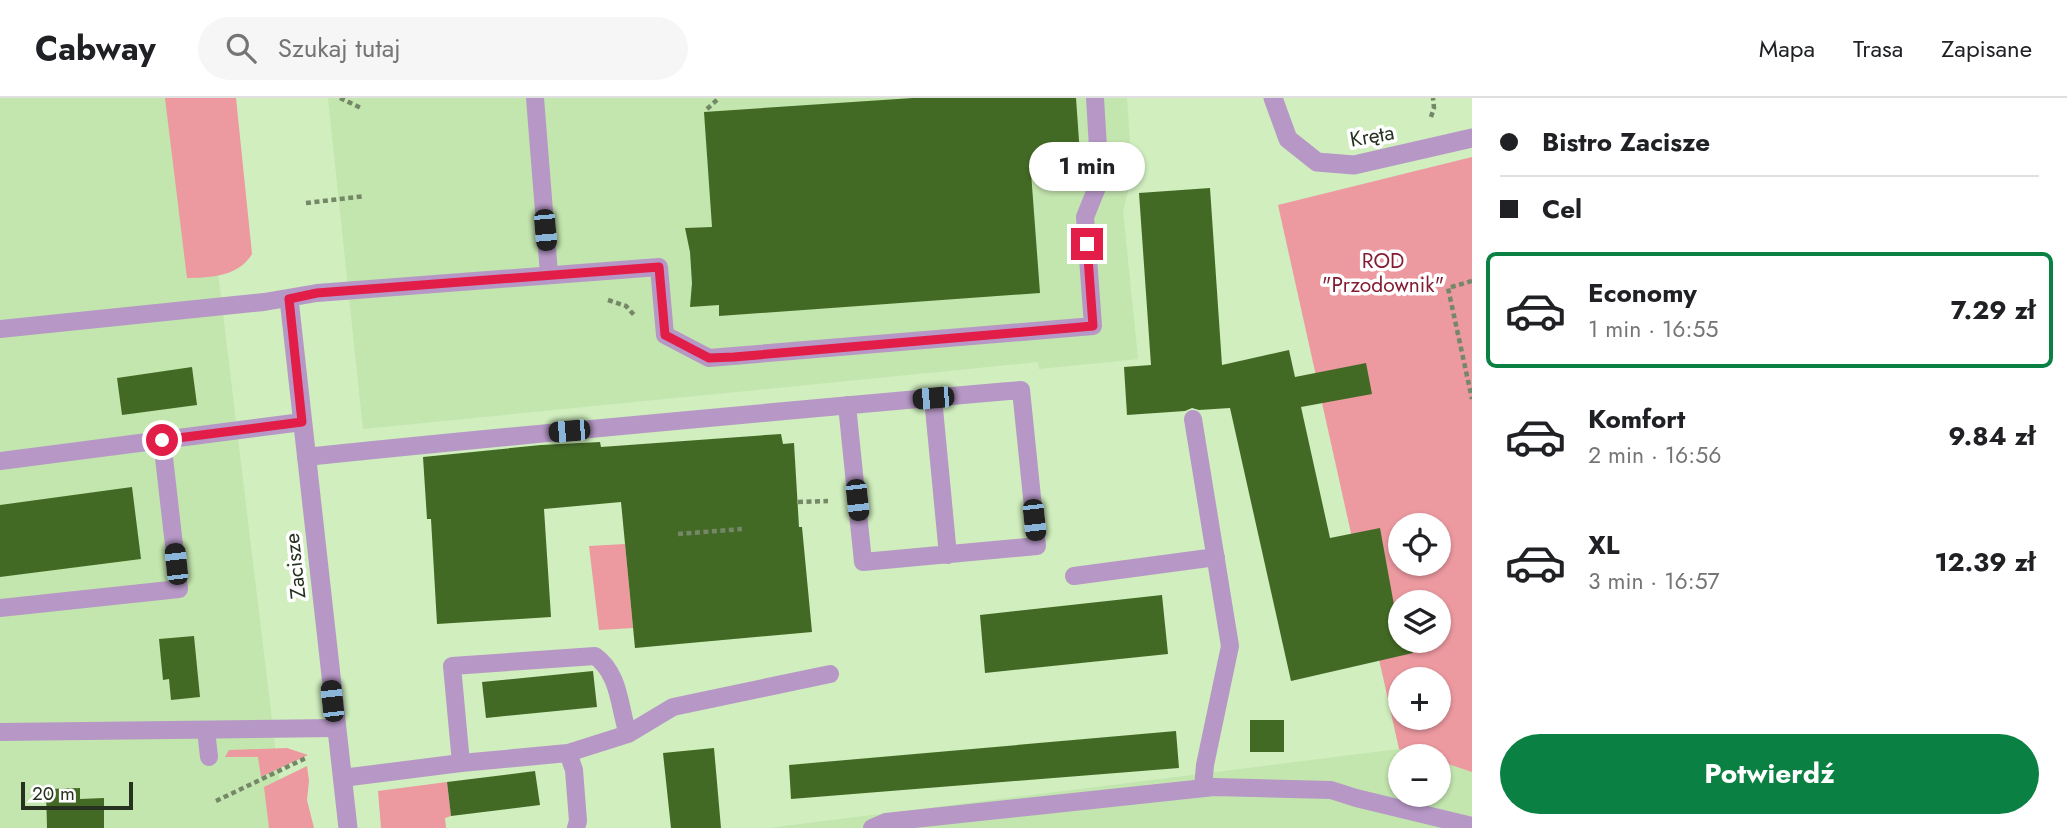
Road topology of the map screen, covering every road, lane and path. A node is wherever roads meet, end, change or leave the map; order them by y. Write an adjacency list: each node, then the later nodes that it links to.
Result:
1 (340, 98): 7 (path)
2 (535, 98): 13 (lane)
3 (719, 98): 8 (path)
4 (1095, 98): 13 (lane)
5 (1273, 98): 10 (street, Kręta)
6 (1433, 98): 9 (path)
7 (361, 108)
8 (707, 109)
9 (1429, 122)
10 (1472, 138)
11 (365, 196): 12 (path)
12 (306, 204)
13 (549, 274): 15 (lane)
14 (1472, 281): 18 (path)
15 (289, 299): 16 (lane); 21 (street, Zacisze)
16 (0, 329)
17 (933, 398): 19 (lane); 27 (lane); 27 (lane)
18 (1472, 399)
19 (847, 405): 23 (lane); 27 (lane)
20 (1193, 419): 28 (lane)
21 (302, 422): 22 (lane); 23 (street, Zacisze)
22 (162, 440): 24 (lane); 30 (lane)
23 (306, 457): 32 (street, Zacisze)
24 (0, 461)
25 (742, 529): 26 (path)
26 (678, 534)
27 (948, 555)
28 (1216, 557): 29 (lane); 41 (lane)
29 (1073, 576)
30 (0, 608)
31 (830, 674): 35 (lane)
32 (335, 728): 33 (lane); 40 (street, Zacisze)
33 (206, 730): 34 (lane); 38 (lane)
34 (0, 732)
35 (628, 734): 36 (lane); 39 (lane)
36 (568, 753): 39 (lane); 46 (lane)
37 (312, 756): 42 (path)
38 (209, 757)
39 (461, 763): 40 (lane)
40 (342, 778): 45 (street, Zacisze)
41 (1203, 788): 43 (lane); 47 (lane)
42 (216, 801)
43 (1454, 825): 44 (lane)
44 (1472, 826)
45 (348, 828)
46 (576, 828)
47 (872, 828)

